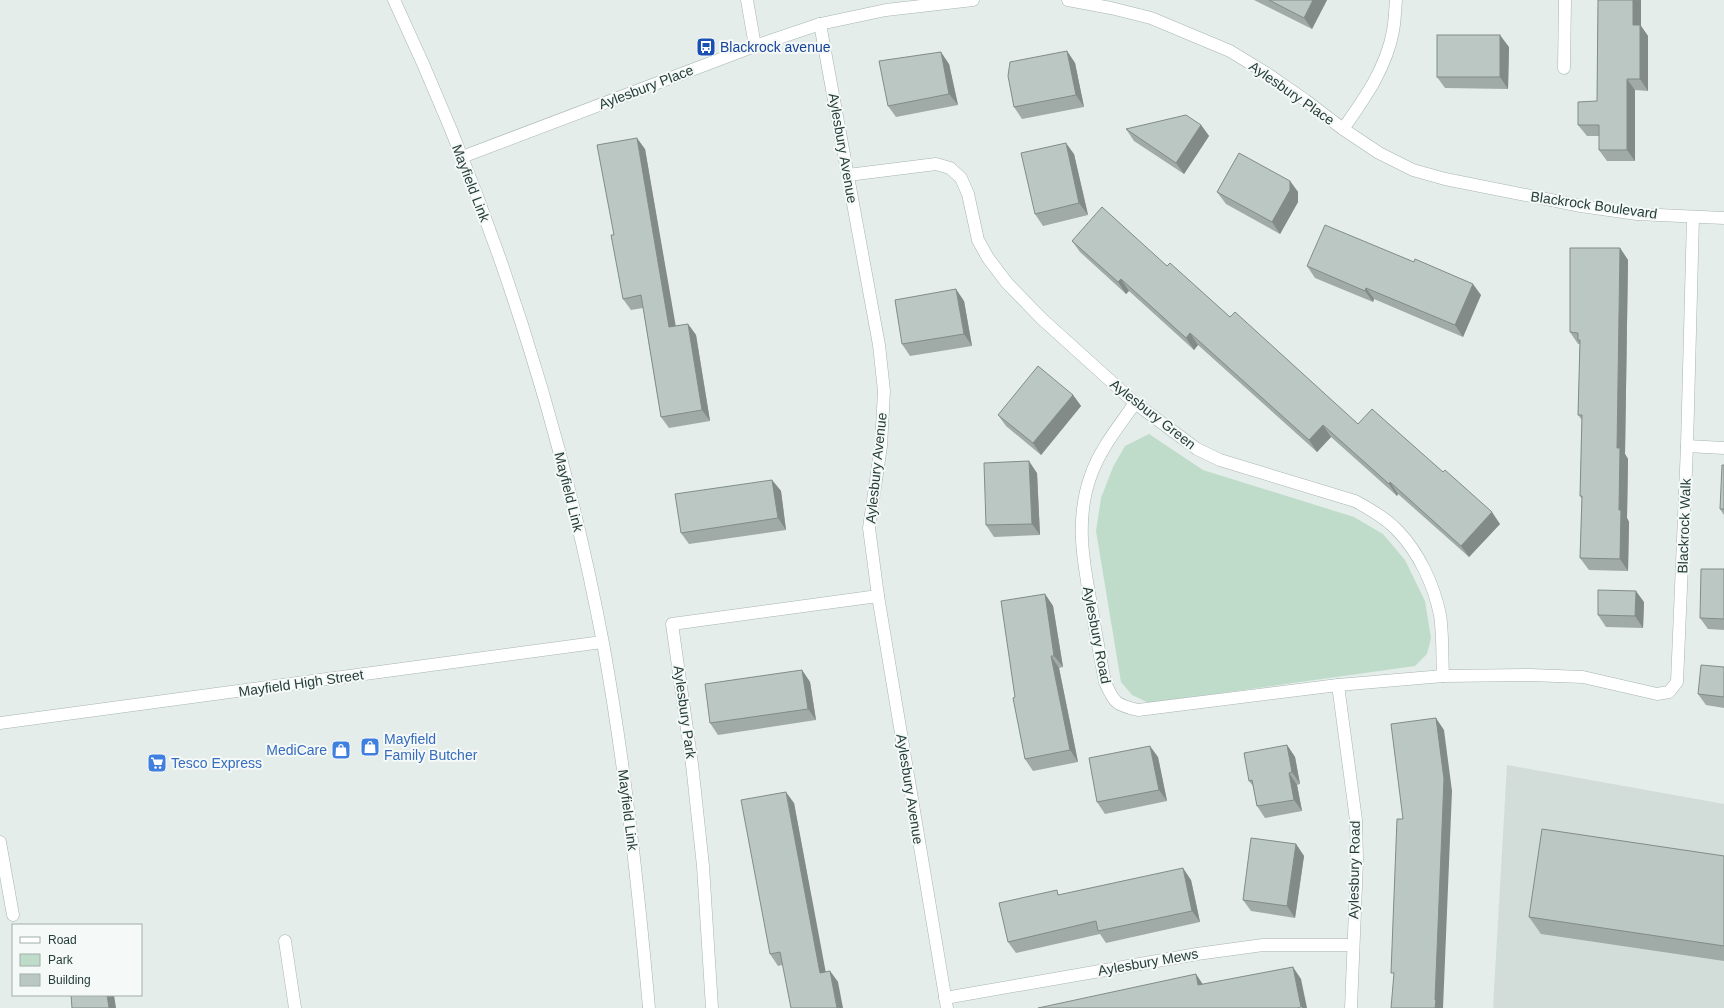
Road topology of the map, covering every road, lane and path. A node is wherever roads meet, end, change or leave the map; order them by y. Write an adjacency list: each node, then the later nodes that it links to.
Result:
1 (394, 0): 11 (street, Mayfield Link)
2 (747, 0): 8 (street)
3 (974, 0): 7 (street, Aylesbury Place)
4 (1068, 0): 10 (street, Aylesbury Place)
5 (1396, 0): 10 (street)
6 (1565, 0): 9 (street)
7 (820, 24): 8 (street, Aylesbury Place); 12 (street, Aylesbury Avenue)
8 (755, 46): 11 (street, Aylesbury Place)
9 (1564, 68)
10 (1343, 130): 13 (street, Aylesbury Place)
11 (462, 156): 20 (street, Mayfield Link)
12 (848, 174): 16 (street, Aylesbury Green); 19 (street, Aylesbury Avenue)
13 (1512, 193): 14 (street, Blackrock Boulevard)
14 (1693, 217): 15 (street, Blackrock Boulevard); 17 (street, Blackrock Walk)
15 (1724, 218)
16 (1135, 403): 22 (street, Aylesbury Green); 23 (street, Aylesbury Road)
17 (1687, 446): 18 (street); 21 (street, Blackrock Walk)
18 (1724, 448)
19 (878, 596): 29 (street, Aylesbury Avenue); 32 (street, Aylesbury Park)
20 (602, 642): 24 (street, Mayfield High Street); 31 (street, Mayfield Link)
21 (1530, 675): 22 (street, Aylesbury Road)
22 (1443, 676): 23 (street, Aylesbury Road)
23 (1338, 685): 28 (street, Aylesbury Road)
24 (0, 723)
25 (0, 842): 26 (street)
26 (13, 915)
27 (285, 941): 30 (street)
28 (1353, 945): 29 (street, Aylesbury Mews); 33 (street, Aylesbury Road)
29 (946, 1003)
30 (295, 1008)
31 (650, 1008)
32 (712, 1008)
33 (1351, 1008)

